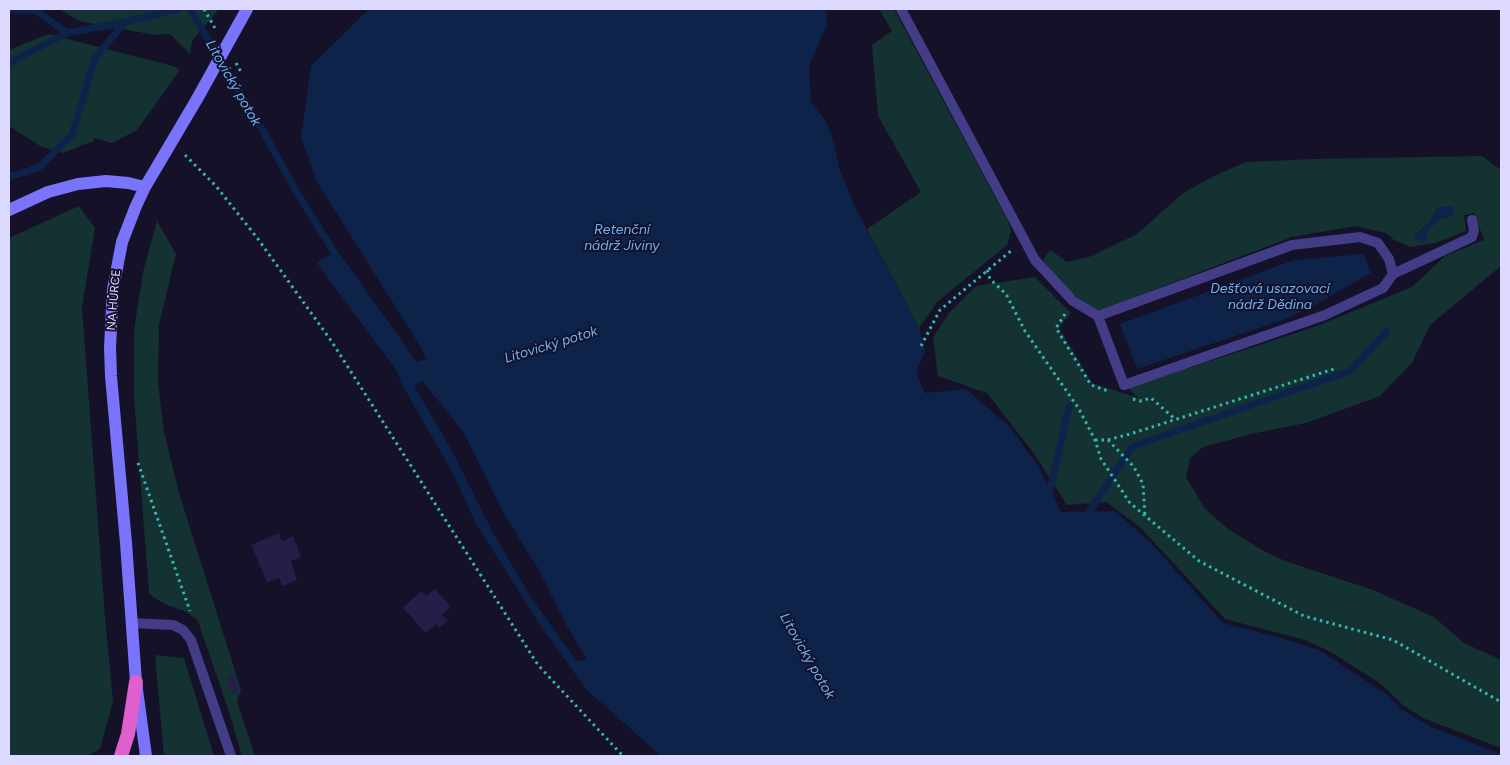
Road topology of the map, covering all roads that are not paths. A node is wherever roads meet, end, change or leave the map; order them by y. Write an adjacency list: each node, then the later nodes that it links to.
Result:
1 (247, 9): 3 (main road, NA HŮRCE, bridge)
2 (901, 9): 7 (lane)
3 (145, 187): 4 (main road); 8 (main road, NA HŮRCE)
4 (9, 210)
5 (1472, 220): 6 (lane)
6 (1393, 274): 7 (lane); 7 (lane)
7 (1098, 316)
8 (132, 623): 9 (main road, NA HŮRCE); 12 (lane)
9 (136, 682): 10 (highway); 11 (main road)
10 (121, 756)
11 (146, 756)
12 (231, 756)

